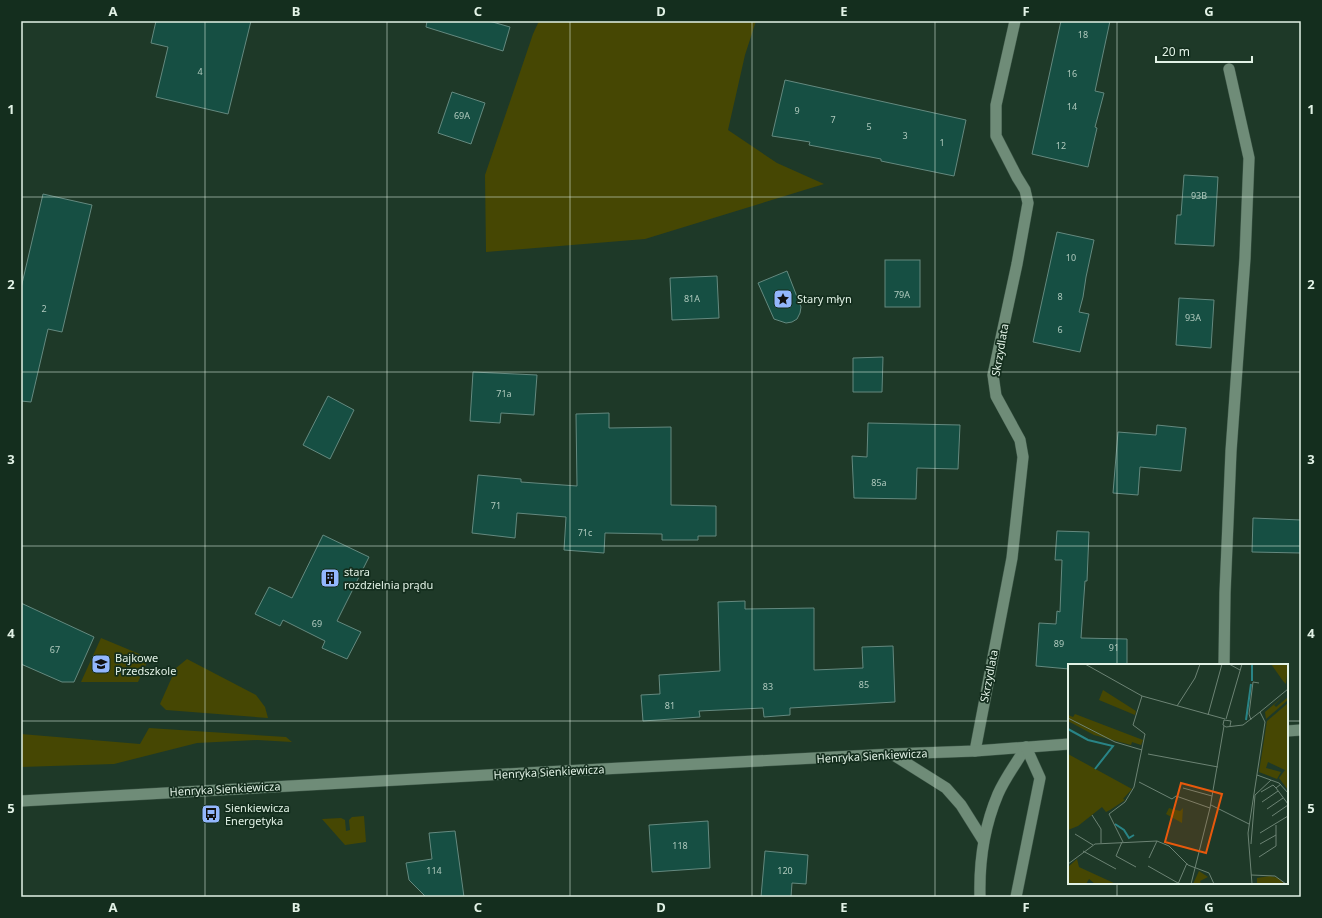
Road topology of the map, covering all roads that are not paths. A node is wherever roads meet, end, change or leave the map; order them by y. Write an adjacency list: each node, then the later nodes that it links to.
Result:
1 (1015, 21): 8 (street, Skrzydlata)
2 (1229, 69): 3 (street)
3 (1224, 664)
4 (1301, 730): 5 (street)
5 (1288, 731)
6 (1068, 744): 7 (street, Henryka Sienkiewicza)
7 (1026, 746): 8 (street, Henryka Sienkiewicza); 11 (street); 13 (street)
8 (975, 751): 9 (street, Henryka Sienkiewicza)
9 (892, 754): 10 (street, Henryka Sienkiewicza); 11 (street)
10 (24, 800)
11 (983, 840): 12 (street)
12 (980, 897)
13 (1016, 897)

